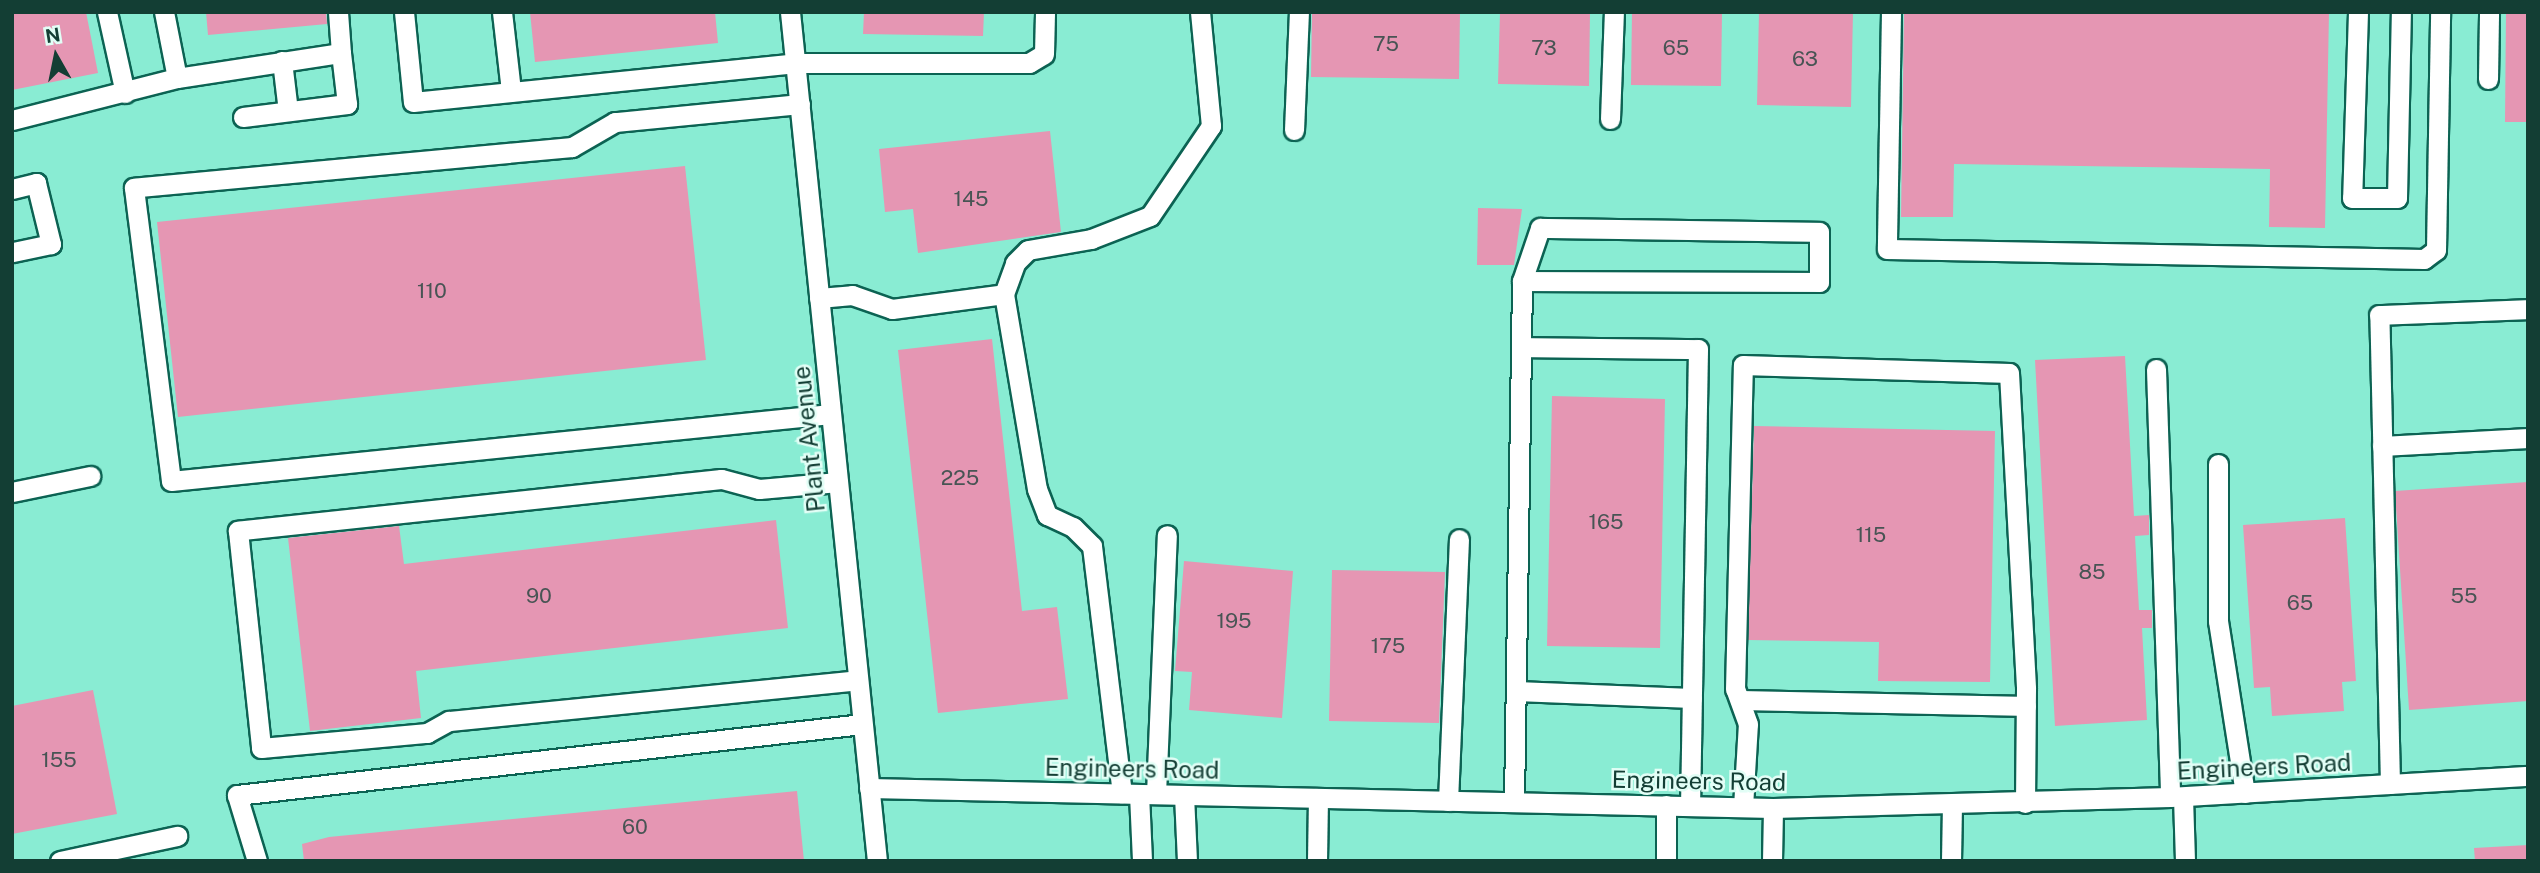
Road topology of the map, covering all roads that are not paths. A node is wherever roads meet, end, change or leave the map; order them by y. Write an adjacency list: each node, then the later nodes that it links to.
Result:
1 (107, 12): 22 (street)
2 (164, 12): 19 (street)
3 (338, 12): 16 (street)
4 (404, 12): 21 (street)
5 (502, 12): 21 (street)
6 (790, 12): 18 (street, Plant Avenue)
7 (1045, 12): 18 (street)
8 (1200, 12): 32 (street)
9 (1298, 12): 28 (street)
10 (1614, 12): 26 (street)
11 (1891, 12): 14 (street)
12 (2358, 12): 13 (street)
13 (2401, 12)
14 (2440, 12)
15 (2489, 12): 20 (street)
16 (341, 53): 17 (street); 24 (street)
17 (282, 61): 19 (street); 24 (street)
18 (796, 62): 21 (street); 23 (street, Plant Avenue)
19 (177, 78): 22 (street)
20 (2488, 79)
21 (511, 91)
22 (125, 93): 27 (street)
23 (800, 104): 33 (street, Plant Avenue); 37 (street)
24 (288, 111): 25 (street)
25 (243, 117)
26 (1610, 119)
27 (12, 120)
28 (1294, 130)
29 (12, 189): 30 (street)
30 (12, 252)
31 (1522, 281): 31 (street); 35 (street)
32 (1004, 294): 33 (street); 56 (street)
33 (819, 298): 37 (street, Plant Avenue)
34 (2528, 309): 39 (street)
35 (1522, 347): 47 (street); 48 (street)
36 (2156, 369): 58 (street)
37 (831, 414): 42 (street, Plant Avenue)
38 (2528, 438): 39 (street)
39 (2382, 446): 53 (street)
40 (2218, 464): 55 (street)
41 (90, 476): 43 (street)
42 (838, 482): 46 (street, Plant Avenue); 46 (street)
43 (12, 492)
44 (1167, 535): 56 (street)
45 (1459, 539): 60 (street)
46 (858, 680): 51 (street, Plant Avenue)
47 (1516, 691): 48 (street); 61 (street)
48 (1692, 698): 65 (street)
49 (1740, 700): 50 (street); 50 (street); 66 (street)
50 (2026, 706): 62 (street)
51 (862, 724): 54 (street, Plant Avenue); 70 (street)
52 (2528, 776): 53 (street, Engineers Road)
53 (2390, 784): 55 (street, Engineers Road)
54 (869, 788): 56 (street, Engineers Road); 71 (street, Plant Avenue)
55 (2245, 793): 58 (street, Engineers Road)
56 (1139, 794): 57 (street, Engineers Road); 72 (street)
57 (1184, 795): 59 (street, Engineers Road); 73 (street)
58 (2176, 797): 62 (street, Engineers Road); 78 (street)
59 (1318, 798): 60 (street, Engineers Road); 74 (street)
60 (1448, 801): 61 (street, Engineers Road)
61 (1514, 802): 63 (street, Engineers Road)
62 (2025, 803): 64 (street, Engineers Road)
63 (1667, 805): 65 (street, Engineers Road); 75 (street)
64 (1952, 805): 67 (street, Engineers Road); 77 (street)
65 (1690, 806): 66 (street, Engineers Road)
66 (1743, 807): 67 (street, Engineers Road)
67 (1773, 808): 76 (street)
68 (177, 836): 69 (street)
69 (60, 861)
70 (257, 861)
71 (877, 861)
72 (1142, 861)
73 (1187, 861)
74 (1317, 861)
75 (1666, 861)
76 (1772, 861)
77 (1951, 861)
78 (2185, 861)

